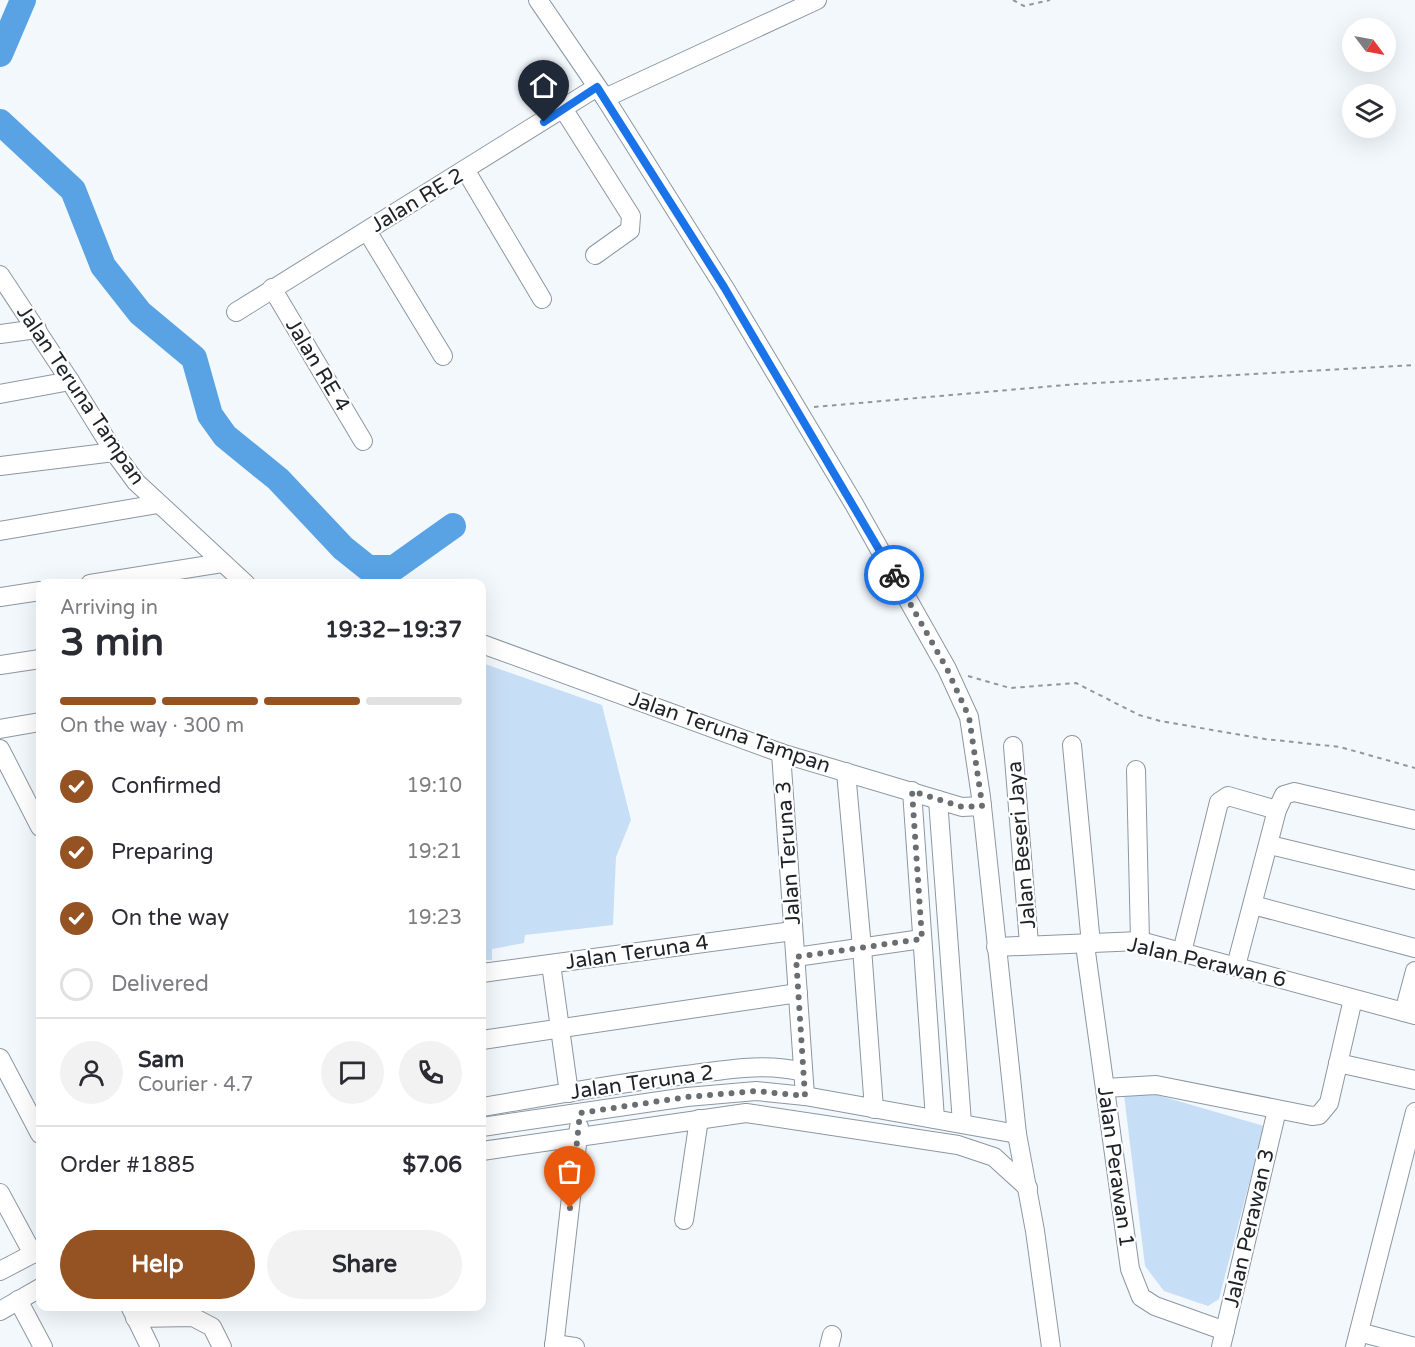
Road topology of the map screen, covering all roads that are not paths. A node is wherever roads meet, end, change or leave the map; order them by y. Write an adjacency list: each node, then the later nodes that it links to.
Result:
1 (538, 0): 3 (street)
2 (817, 0): 3 (street, Jalan RE 2)
3 (601, 93): 4 (street, Jalan RE 2); 41 (street)
4 (564, 110): 5 (street, Jalan RE 2); 7 (street)
5 (466, 171): 6 (street, Jalan RE 2); 10 (street)
6 (367, 231): 9 (street, Jalan RE 2); 14 (street)
7 (595, 255)
8 (0, 275): 12 (street, Jalan Teruna Tampan)
9 (272, 288): 11 (street, Jalan RE 2); 17 (street, Jalan RE 4)
10 (542, 299)
11 (236, 312)
12 (37, 329): 13 (street); 15 (street, Jalan Teruna Tampan)
13 (0, 334)
14 (443, 356)
15 (70, 381): 16 (street); 18 (street, Jalan Teruna Tampan)
16 (0, 394)
17 (363, 441)
18 (114, 452): 19 (street); 20 (street, Jalan Teruna Tampan)
19 (0, 466)
20 (158, 504): 21 (street); 22 (street, Jalan Teruna Tampan)
21 (0, 531)
22 (222, 563): 23 (street); 24 (street, Jalan Teruna Tampan)
23 (121, 579)
24 (240, 579)
25 (36, 592): 26 (street)
26 (0, 597)
27 (486, 645): 35 (street, Jalan Teruna Tampan)
28 (36, 660): 29 (street)
29 (0, 665)
30 (36, 723): 31 (street)
31 (0, 729)
32 (1072, 745): 51 (street, Jalan Perawan 1)
33 (1013, 746): 50 (street, Jalan Beseri Jaya)
34 (0, 749): 42 (street)
35 (781, 753): 37 (street, Jalan Teruna Tampan); 47 (street, Jalan Teruna 3)
36 (1136, 770): 49 (street)
37 (846, 772): 38 (street, Jalan Teruna Tampan); 53 (street)
38 (912, 791): 39 (street, Jalan Teruna Tampan); 48 (street)
39 (938, 800): 41 (street, Jalan Teruna Tampan); 80 (street)
40 (1279, 805): 43 (street); 44 (street); 55 (street)
41 (982, 806): 52 (street)
42 (36, 819)
43 (1415, 820)
44 (1270, 845): 45 (street); 46 (street)
45 (1415, 880)
46 (1253, 905): 54 (street); 58 (street)
47 (793, 931): 56 (street, Jalan Teruna 3); 57 (street, Jalan Teruna 4)
48 (922, 939): 53 (street); 79 (street)
49 (1140, 941): 51 (street, Jalan Perawan 6); 55 (street, Jalan Perawan 6)
50 (1029, 944): 51 (street, Jalan Perawan 6); 52 (street, Jalan Perawan 6)
51 (1088, 944): 70 (street, Jalan Perawan 1)
52 (996, 947): 83 (street)
53 (862, 948): 56 (street); 74 (street)
54 (1415, 948)
55 (1182, 952): 58 (street, Jalan Perawan 6)
56 (796, 957): 61 (street, Jalan Teruna 3)
57 (551, 964): 60 (street, Jalan Teruna 4); 64 (street)
58 (1236, 966): 62 (street, Jalan Perawan 6)
59 (1415, 971): 63 (street)
60 (486, 972)
61 (798, 993): 64 (street); 68 (street, Jalan Teruna 3)
62 (1353, 999): 63 (street, Jalan Perawan 6); 67 (street)
63 (1409, 1014)
64 (560, 1029): 65 (street); 71 (street)
65 (486, 1039)
66 (0, 1058): 81 (street)
67 (1338, 1063): 69 (street); 75 (street)
68 (803, 1072): 71 (street, Jalan Teruna 2); 72 (street, Jalan Teruna 3)
69 (1415, 1080)
70 (1105, 1088): 75 (street); 97 (street, Jalan Perawan 1)
71 (568, 1093): 73 (street, Jalan Teruna 2)
72 (805, 1096): 74 (street); 77 (street)
73 (486, 1106)
74 (873, 1110): 79 (street)
75 (1277, 1110): 97 (street, Jalan Perawan 3)
76 (1415, 1112): 85 (street)
77 (580, 1113): 82 (street); 84 (street)
78 (699, 1119): 84 (street); 87 (street); 89 (street)
79 (935, 1119): 80 (street)
80 (962, 1123): 83 (street)
81 (36, 1126)
82 (486, 1126)
83 (1017, 1134): 87 (street)
84 (578, 1138): 86 (street); 99 (street)
85 (1411, 1149): 98 (street)
86 (486, 1150)
87 (1028, 1188): 104 (street)
88 (0, 1193): 90 (street)
89 (684, 1220)
90 (36, 1250)
91 (36, 1253): 92 (street)
92 (0, 1271)
93 (36, 1290): 94 (street)
94 (18, 1300): 95 (street); 100 (street)
95 (0, 1311)
96 (133, 1312): 101 (street); 102 (street)
97 (1223, 1339)
98 (1357, 1340): 105 (street)
99 (554, 1345): 103 (street)
100 (43, 1347)
101 (150, 1347)
102 (222, 1347)
103 (575, 1347)
104 (1052, 1347)
105 (1415, 1347)

